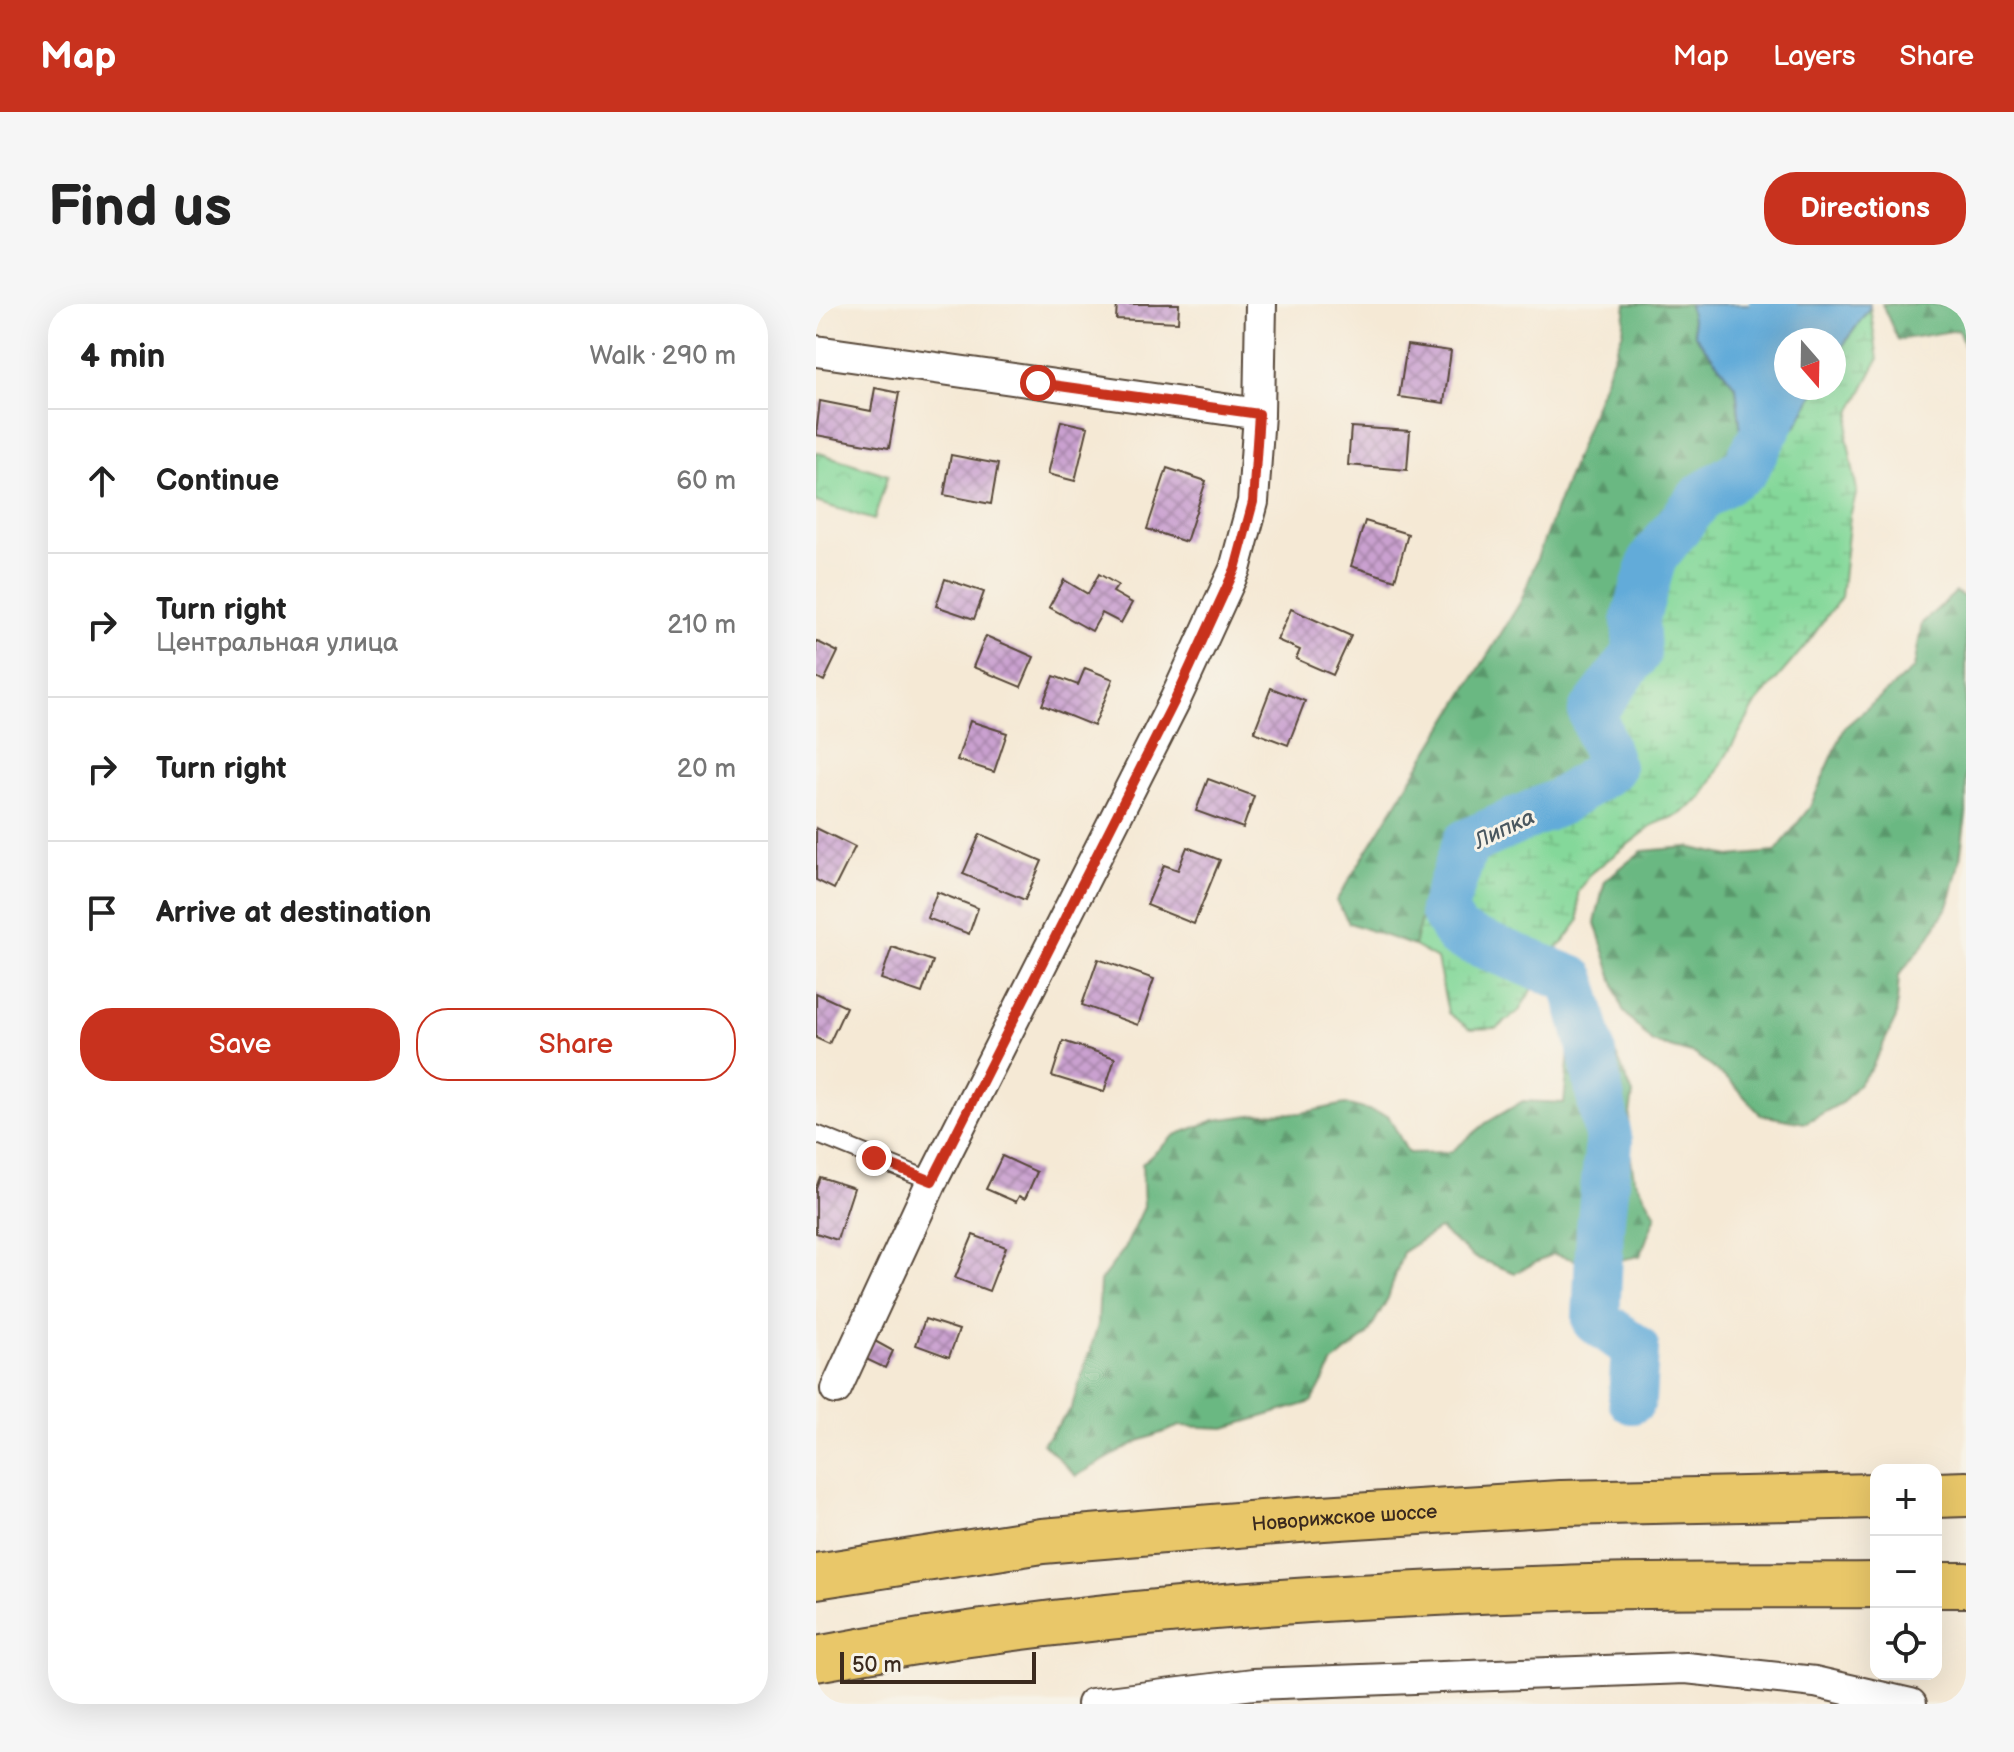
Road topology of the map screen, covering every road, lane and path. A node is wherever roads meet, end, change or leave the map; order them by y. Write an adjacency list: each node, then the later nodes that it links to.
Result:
1 (1261, 304): 3 (street)
2 (816, 351): 3 (street)
3 (1259, 414): 5 (street)
4 (816, 1134): 5 (lane)
5 (932, 1181): 6 (street)
6 (836, 1389)
7 (1966, 1494): 8 (highway)
8 (1942, 1495)
9 (1870, 1496): 10 (highway, Новорижское шоссе)
10 (816, 1576)
11 (1870, 1585): 14 (highway)
12 (1942, 1585): 13 (highway)
13 (1966, 1585)
14 (816, 1659)
15 (1092, 1704): 16 (street)
16 (1911, 1704)

